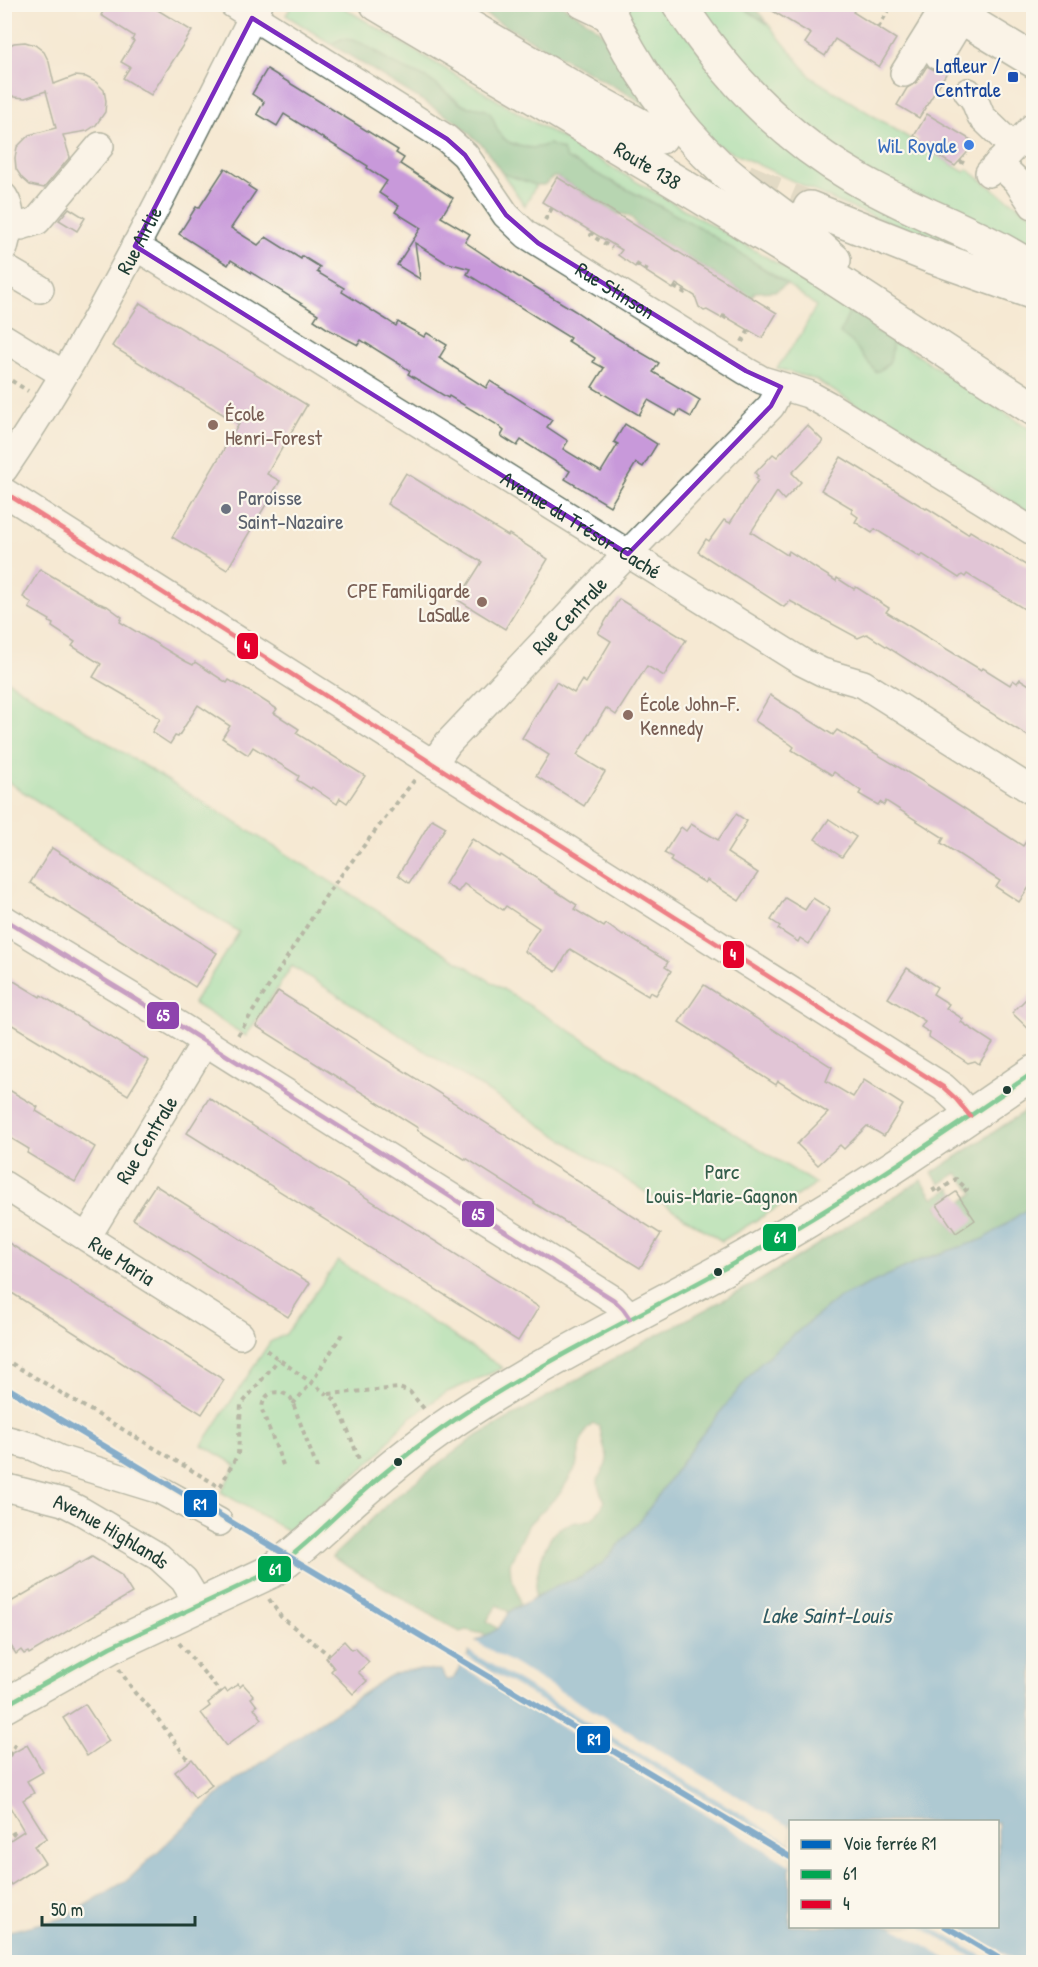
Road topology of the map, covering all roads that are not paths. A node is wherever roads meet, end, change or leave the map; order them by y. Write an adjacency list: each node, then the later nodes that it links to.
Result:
1 (377, 4): 25 (main road, Route 138)
2 (431, 4): 13 (main road, Route 138)
3 (581, 4): 7 (street)
4 (679, 4): 22 (main road)
5 (248, 9): 20 (street, Rue Airlie); 29 (street, Rue Stinson)
6 (949, 10): 8 (street); 9 (main road); 10 (street)
7 (609, 12): 25 (main road)
8 (939, 56)
9 (1034, 61)
10 (904, 73)
11 (969, 92): 15 (street)
12 (1034, 126): 15 (street)
13 (661, 137)
14 (100, 146): 19 (street)
15 (992, 162): 17 (street)
16 (4, 197): 19 (street)
17 (1033, 205)
18 (810, 208): 24 (main road)
19 (6, 232)
20 (135, 246): 28 (street, Rue Airlie); 34 (street, Avenue du Trésor-Caché)
21 (4, 268): 23 (street)
22 (1034, 269)
23 (40, 289)
24 (1034, 293)
25 (914, 330): 30 (main road)
26 (4, 338): 28 (street)
27 (4, 360): 28 (street)
28 (48, 386): 31 (street, Rue Airlie)
29 (781, 387): 33 (street, Rue Stinson); 34 (street, Rue Centrale)
30 (1034, 409)
31 (4, 469)
32 (4, 492): 35 (street)
33 (1034, 532)
34 (628, 554): 35 (street, Rue Centrale); 36 (street, Avenue du Trésor-Caché)
35 (426, 769): 40 (street)
36 (1034, 792)
37 (4, 919): 38 (street)
38 (205, 1042): 42 (street, Rue Centrale); 43 (street)
39 (1034, 1072): 40 (main road)
40 (970, 1116): 43 (main road)
41 (4, 1185): 42 (street, Rue Maria)
42 (87, 1237): 44 (street, Rue Maria)
43 (630, 1319): 50 (main road)
44 (240, 1335)
45 (4, 1438): 46 (street)
46 (59, 1459): 48 (street); 49 (street)
47 (4, 1487): 48 (street, Avenue Highlands)
48 (54, 1499): 50 (street, Avenue Highlands)
49 (219, 1522)
50 (199, 1605): 51 (main road)
51 (4, 1706)

